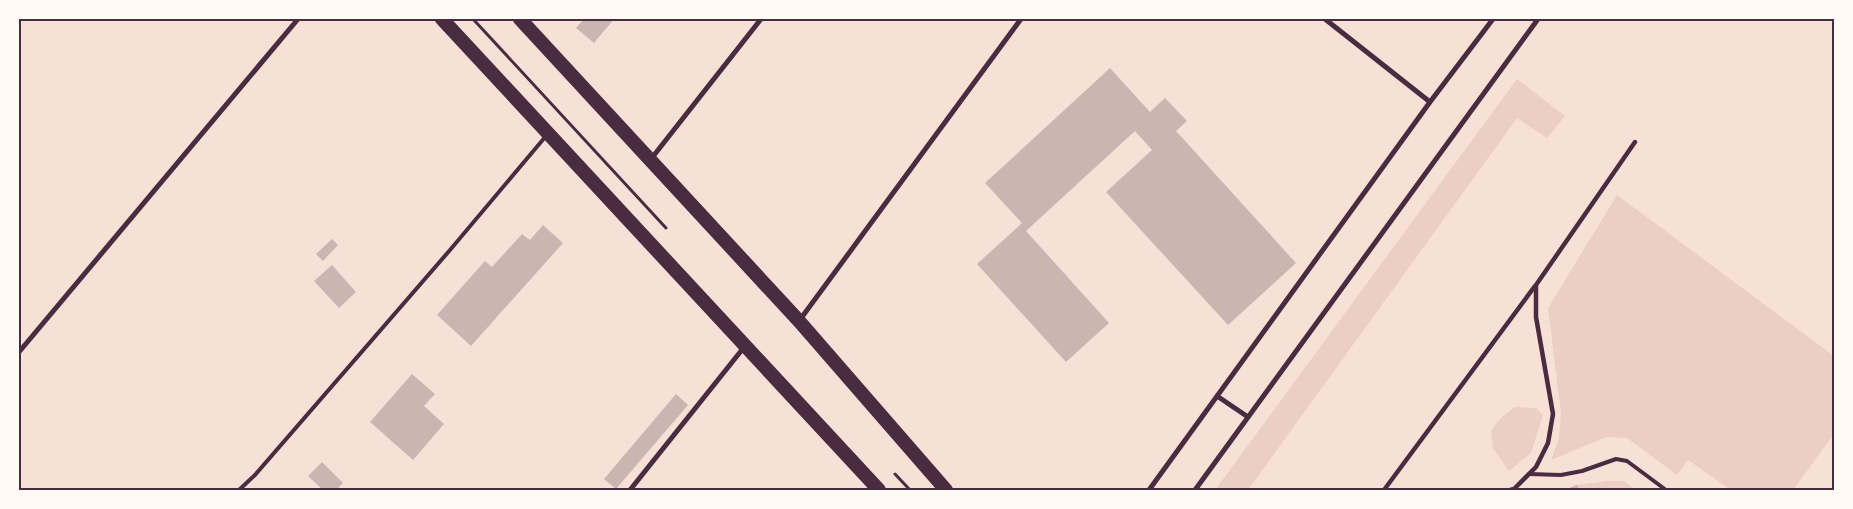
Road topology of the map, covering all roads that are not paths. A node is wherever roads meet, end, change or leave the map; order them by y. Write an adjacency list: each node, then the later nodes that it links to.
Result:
1 (298, 19): 16 (street)
2 (442, 19): 10 (highway)
3 (520, 19): 12 (highway)
4 (761, 19): 12 (street)
5 (1021, 19): 14 (street)
6 (1325, 19): 9 (street)
7 (1493, 19): 9 (street)
8 (1538, 19): 18 (street)
9 (1430, 102): 17 (street)
10 (549, 132): 15 (highway); 20 (lane)
11 (1635, 142): 13 (street)
12 (650, 160): 14 (highway)
13 (1536, 285): 19 (street); 26 (street)
14 (799, 321): 23 (highway)
15 (746, 346): 21 (street); 22 (highway)
16 (19, 352)
17 (1217, 396): 18 (street); 24 (street)
18 (1248, 417): 25 (street)
19 (1529, 474): 27 (street); 28 (lane)
20 (239, 490)
21 (630, 490)
22 (879, 490)
23 (946, 490)
24 (1149, 490)
25 (1195, 490)
26 (1384, 490)
27 (1510, 490)
28 (1666, 490)

